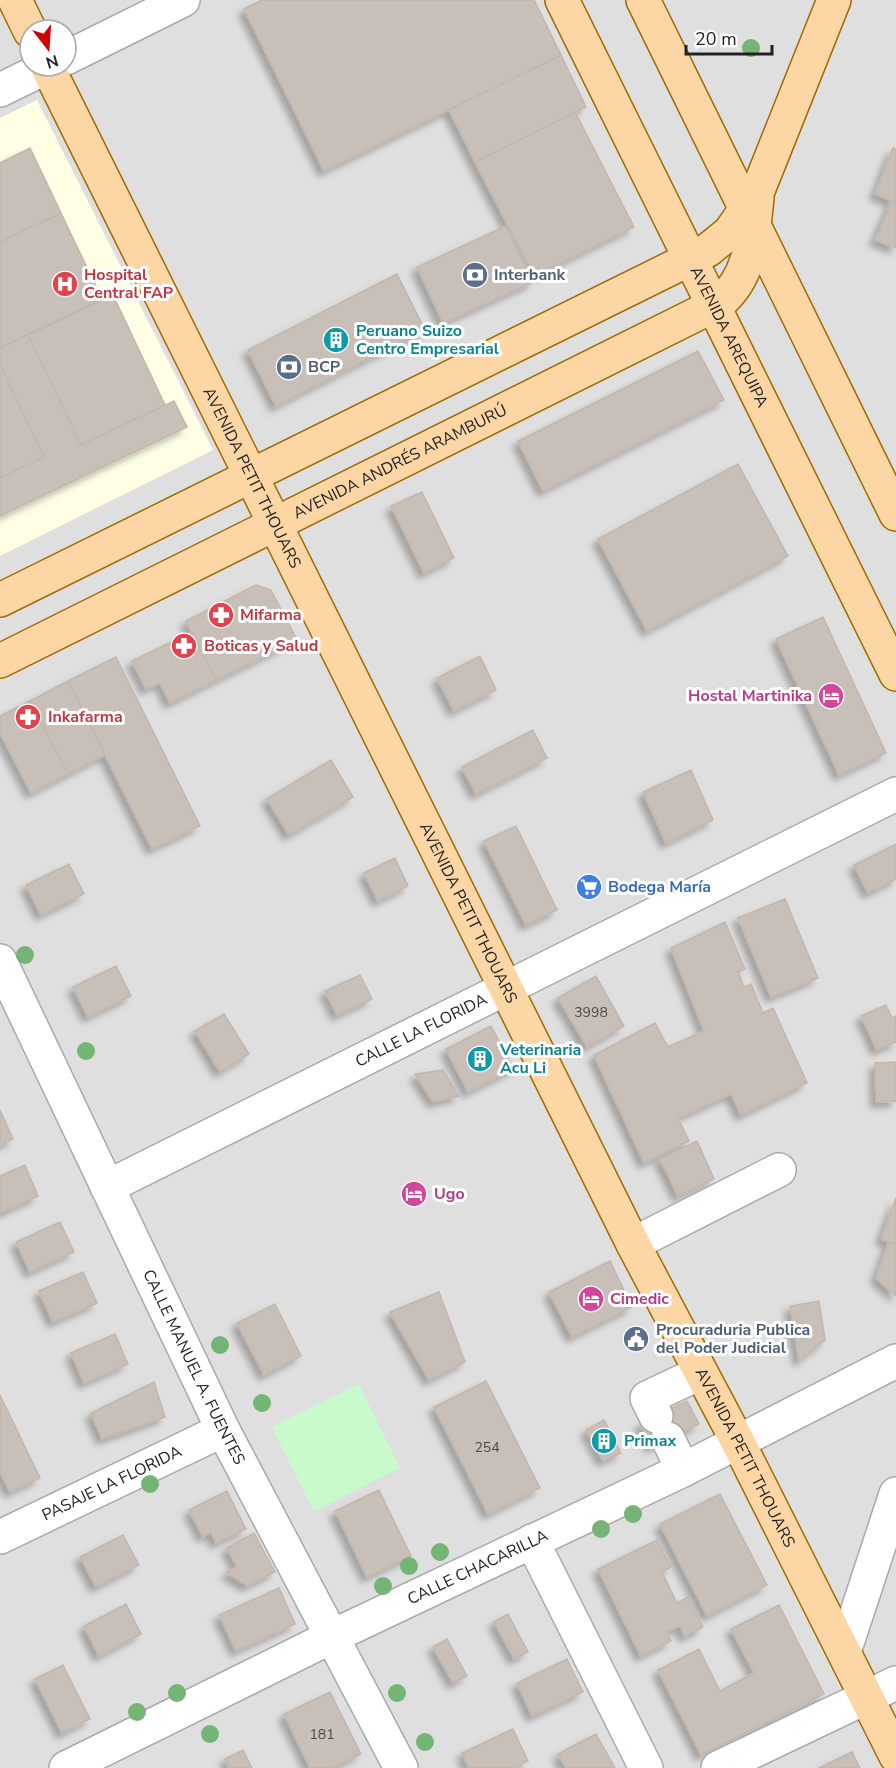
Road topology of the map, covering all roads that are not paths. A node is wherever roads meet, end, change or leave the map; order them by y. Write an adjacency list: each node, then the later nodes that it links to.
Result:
1 (15, 0): 6 (main road)
2 (183, 0): 7 (street)
3 (562, 0): 12 (main road, AVENIDA AREQUIPA)
4 (643, 0): 11 (main road)
5 (834, 0): 11 (main road)
6 (24, 18)
7 (78, 51)
8 (24, 78): 10 (street)
9 (54, 78): 14 (main road, AVENIDA PETIT THOUARS)
10 (0, 90)
11 (753, 209): 12 (main road); 13 (main road, AVENIDA ANDRÉS ARAMBURÚ); 15 (main road)
12 (692, 260): 13 (main road, AVENIDA AREQUIPA); 14 (main road)
13 (714, 306): 16 (main road, AVENIDA ANDRÉS ARAMBURÚ); 19 (main road, AVENIDA AREQUIPA)
14 (253, 475): 16 (main road, AVENIDA PETIT THOUARS); 17 (main road)
15 (896, 514)
16 (277, 525): 18 (main road, AVENIDA ANDRÉS ARAMBURÚ); 22 (main road, AVENIDA PETIT THOUARS)
17 (0, 600)
18 (0, 661)
19 (896, 674)
20 (896, 794): 22 (street, CALLE LA FLORIDA)
21 (0, 961): 24 (street, CALLE MANUEL A. FUENTES)
22 (506, 987): 24 (street, CALLE LA FLORIDA); 25 (main road, AVENIDA PETIT THOUARS)
23 (780, 1170): 25 (street)
24 (107, 1187): 28 (street, CALLE MANUEL A. FUENTES)
25 (633, 1244): 27 (main road, AVENIDA PETIT THOUARS)
26 (893, 1365): 29 (street, CALLE CHACARILLA)
27 (700, 1373): 29 (main road, AVENIDA PETIT THOUARS); 30 (street)
28 (223, 1430): 32 (street, PASAJE LA FLORIDA); 34 (street, CALLE MANUEL A. FUENTES)
29 (738, 1442): 30 (street, CALLE CHACARILLA); 35 (main road, AVENIDA PETIT THOUARS)
30 (683, 1470): 33 (street, CALLE CHACARILLA)
31 (896, 1494): 35 (street)
32 (0, 1537)
33 (532, 1541): 34 (street, CALLE CHACARILLA); 41 (street)
34 (331, 1637): 39 (street, CALLE CHACARILLA); 40 (street, CALLE MANUEL A. FUENTES)
35 (844, 1652): 37 (main road, AVENIDA PETIT THOUARS)
36 (896, 1683): 37 (street)
37 (867, 1697): 38 (main road, AVENIDA PETIT THOUARS); 42 (street)
38 (896, 1756)
39 (66, 1768)
40 (400, 1768)
41 (646, 1768)
42 (718, 1768)

